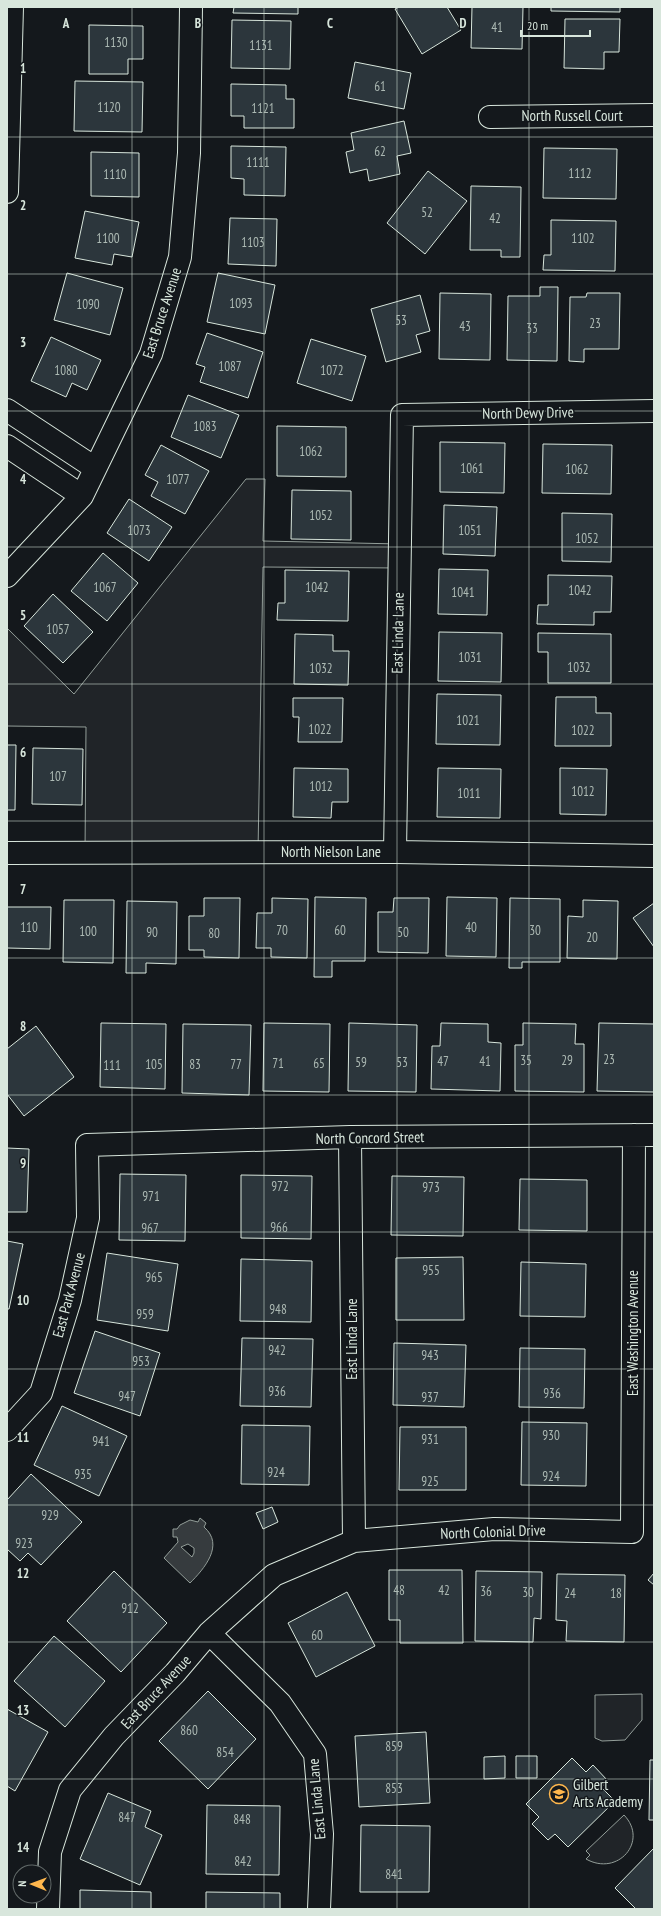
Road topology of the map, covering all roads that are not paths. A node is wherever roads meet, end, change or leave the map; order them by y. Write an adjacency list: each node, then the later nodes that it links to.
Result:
1 (12, 7): 5 (street)
2 (191, 7): 11 (street, East Bruce Avenue)
3 (654, 115): 4 (street, North Russell Court)
4 (490, 117)
5 (8, 119): 6 (street)
6 (7, 192)
7 (7, 410): 11 (street)
8 (654, 411): 9 (street, North Dewy Drive)
9 (402, 415): 14 (street, East Linda Lane)
10 (7, 446): 12 (street)
11 (95, 468): 12 (street, East Bruce Avenue)
12 (82, 496): 13 (street, East Bruce Avenue)
13 (7, 576)
14 (395, 852): 15 (street, North Nielson Lane); 16 (street, North Nielson Lane)
15 (7, 853)
16 (654, 856)
17 (644, 1135): 18 (street, North Concord Street); 21 (street, East Washington Avenue)
18 (350, 1137): 19 (street, North Concord Street); 22 (street, East Linda Lane)
19 (87, 1145): 20 (street, East Park Avenue)
20 (7, 1430)
21 (632, 1532): 22 (street, North Colonial Drive)
22 (354, 1541): 23 (street, East Bruce Avenue)
23 (209, 1633): 24 (street, East Bruce Avenue); 25 (street, East Linda Lane)
24 (48, 1909)
25 (319, 1909)

